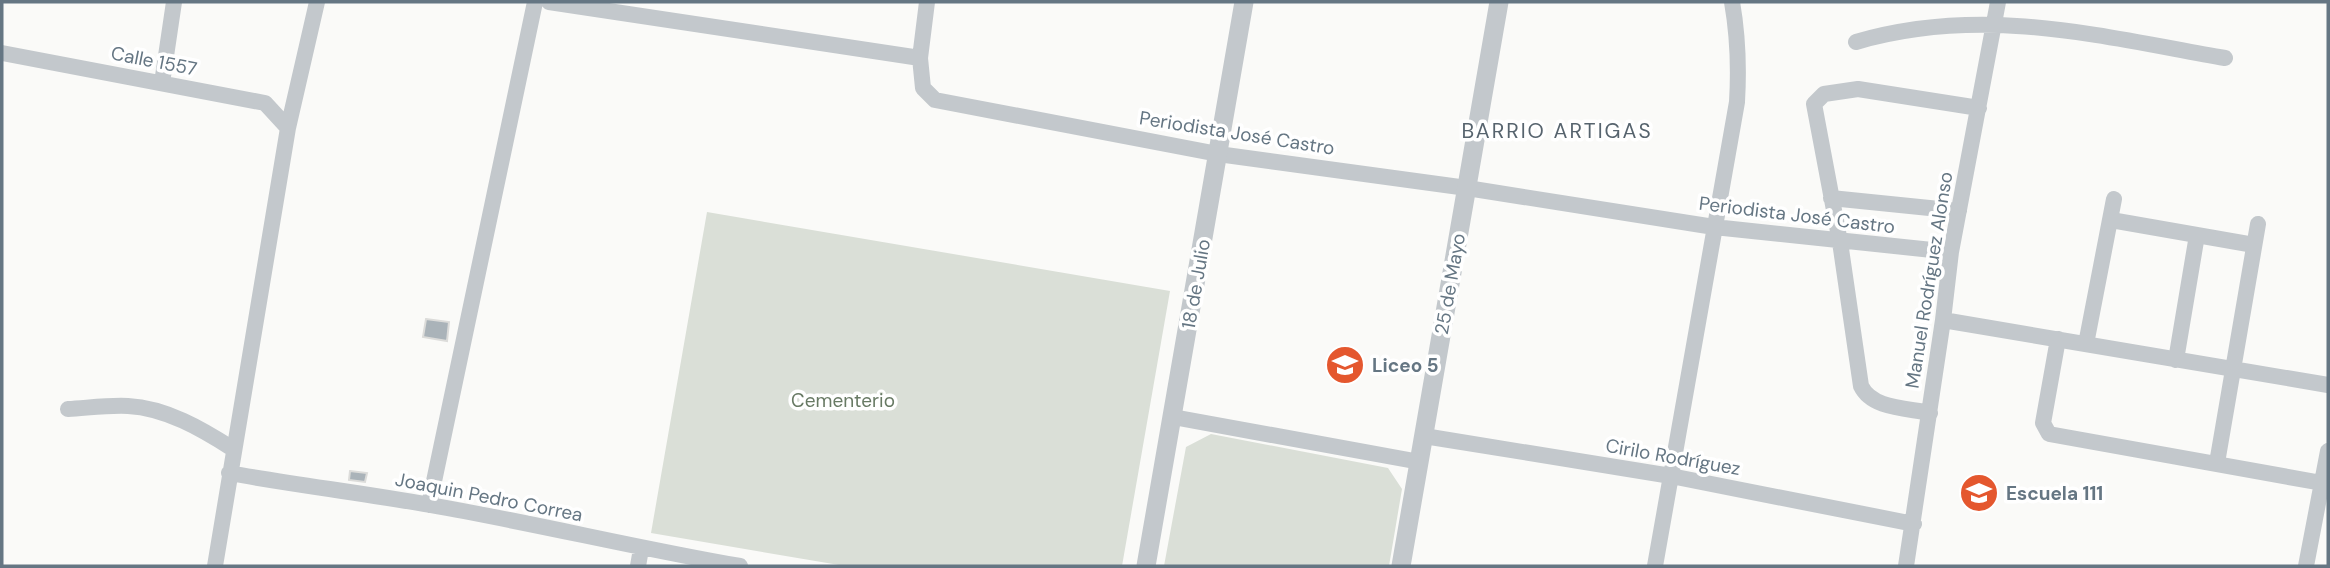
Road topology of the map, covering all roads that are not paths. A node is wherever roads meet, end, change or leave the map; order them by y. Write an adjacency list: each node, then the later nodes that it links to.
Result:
1 (174, 2): 15 (street)
2 (317, 2): 17 (street)
3 (535, 2): 47 (street)
4 (550, 2): 13 (street)
5 (927, 2): 13 (street, Periodista José Castro)
6 (1244, 2): 18 (street, 18 de Julio)
7 (1499, 2): 19 (street, 25 de Mayo)
8 (1732, 2): 25 (street)
9 (1998, 2): 10 (street, Manuel Rodríguez Alonso)
10 (1994, 23): 11 (street); 14 (street); 16 (street, Manuel Rodríguez Alonso)
11 (1856, 42)
12 (2, 53): 15 (street, Calle 1557)
13 (920, 58): 18 (street, Periodista José Castro)
14 (2225, 58)
15 (162, 83): 17 (street, Calle 1557)
16 (1979, 108): 20 (street); 22 (street, Manuel Rodríguez Alonso)
17 (288, 128): 40 (street)
18 (1218, 154): 19 (street, Periodista José Castro); 38 (street, 18 de Julio)
19 (1467, 188): 25 (street, Periodista José Castro); 39 (street, 25 de Mayo)
20 (1831, 198): 22 (street); 27 (street)
21 (2114, 199): 23 (street)
22 (1959, 211): 29 (street, Manuel Rodríguez Alonso)
23 (2110, 220): 26 (street); 32 (street)
24 (2258, 224): 28 (street)
25 (1714, 228): 27 (street, Periodista José Castro); 45 (street)
26 (2197, 235): 28 (street); 33 (street)
27 (1840, 242): 29 (street, Periodista José Castro); 37 (street)
28 (2254, 245): 34 (street)
29 (1951, 252): 30 (street, Manuel Rodríguez Alonso)
30 (1943, 320): 31 (street); 37 (street, Manuel Rodríguez Alonso)
31 (2058, 339): 32 (street); 43 (street)
32 (2086, 344): 33 (street)
33 (2176, 359): 34 (street)
34 (2233, 369): 35 (street); 43 (street)
35 (2328, 385)
36 (68, 409): 40 (street)
37 (1930, 413): 48 (street, Manuel Rodríguez Alonso)
38 (1174, 417): 42 (street); 53 (street, 18 de Julio)
39 (1424, 436): 42 (street, 25 de Mayo); 45 (street, Cirilo Rodríguez)
40 (233, 449): 44 (street)
41 (2328, 451): 46 (street)
42 (1420, 461): 54 (street, 25 de Mayo)
43 (2217, 463): 46 (street)
44 (229, 473): 47 (street, Joaquin Pedro Correa); 50 (street)
45 (1671, 476): 48 (street, Cirilo Rodríguez); 55 (street)
46 (2322, 483): 57 (street)
47 (429, 505): 49 (street, Joaquin Pedro Correa)
48 (1914, 524): 56 (street, Manuel Rodríguez Alonso)
49 (641, 549): 51 (street); 52 (street, Joaquin Pedro Correa)
50 (215, 566)
51 (638, 566)
52 (740, 566)
53 (1146, 566)
54 (1401, 566)
55 (1655, 566)
56 (1906, 566)
57 (2306, 566)

